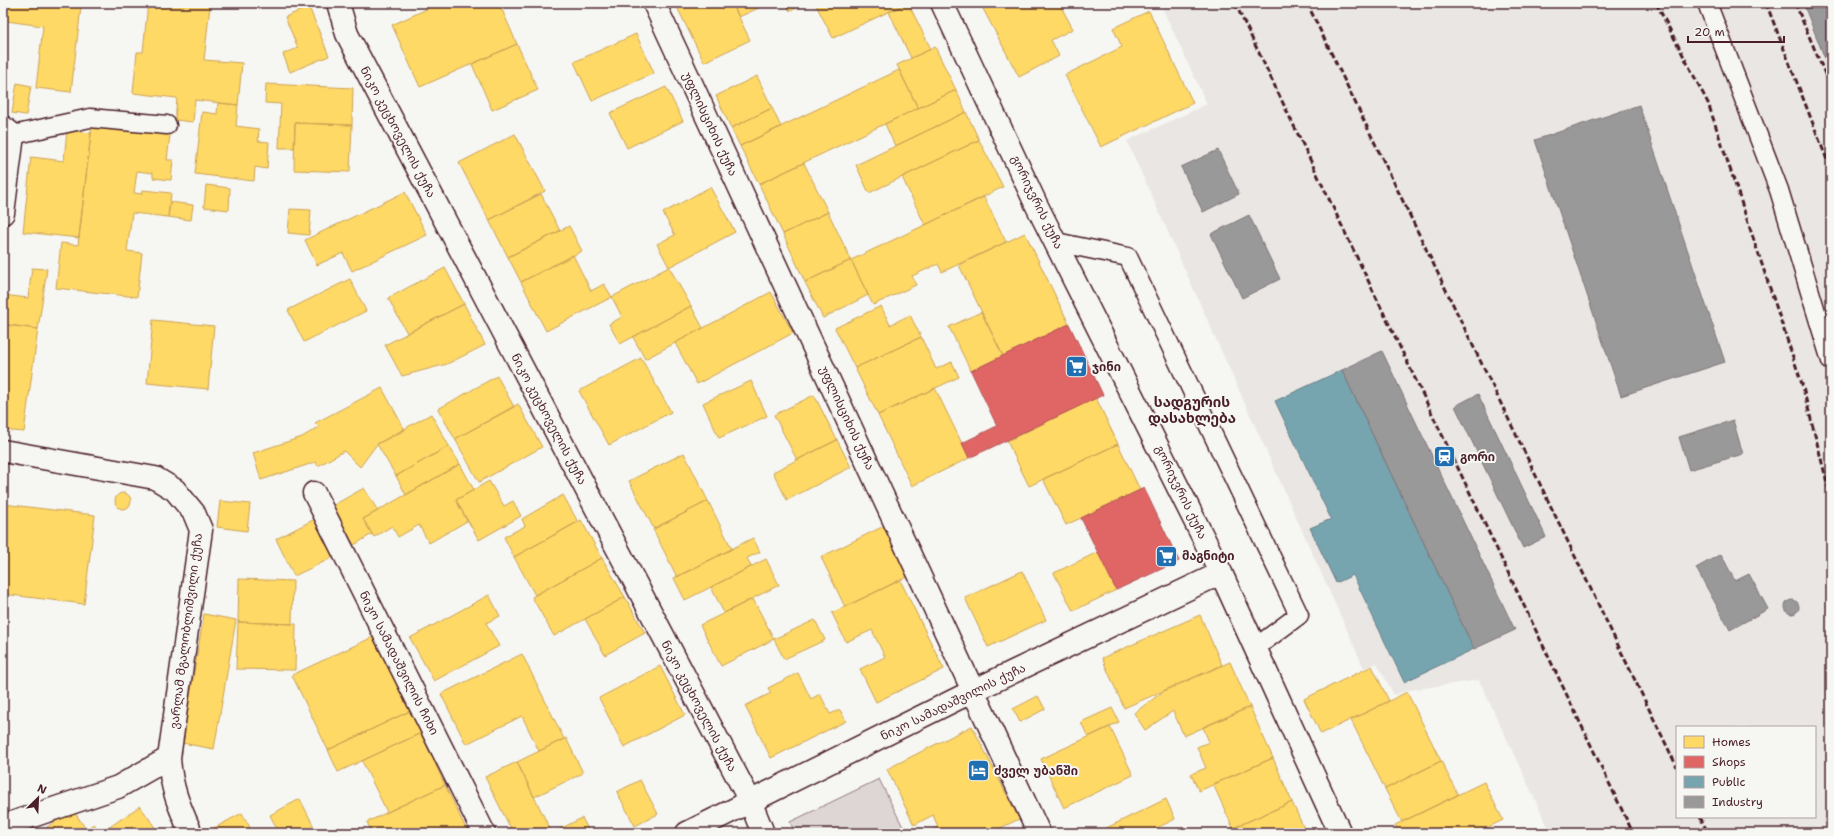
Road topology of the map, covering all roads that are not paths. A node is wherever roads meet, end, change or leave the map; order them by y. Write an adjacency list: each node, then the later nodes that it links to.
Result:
1 (338, 3): 16 (street, ნიკო კეცხოველის ქუჩა)
2 (654, 3): 14 (street, უფლისციხის ქუჩა)
3 (942, 3): 8 (street, გორიჯვრის ქუჩა)
4 (1707, 3): 9 (lane)
5 (167, 125): 6 (lane)
6 (8, 131): 7 (street)
7 (3, 213)
8 (1056, 242): 12 (street, გორიჯვრის ქუჩა); 13 (lane)
9 (1831, 361)
10 (3, 451): 15 (street, ვარლამ მგალობლიშვილი ქუჩა)
11 (314, 493): 19 (street, ნიკო სამადაშვილის ჩიხი)
12 (1221, 573): 13 (street, გორიჯვრის ქუჩა); 14 (street, ნიკო სამადაშვილის ქუჩა)
13 (1255, 648): 23 (street, გორიჯვრის ქუჩა)
14 (973, 691): 16 (street, ნიკო სამადაშვილის ქუჩა); 22 (street, უფლისციხის ქუჩა)
15 (169, 758): 17 (street); 18 (street, ვარლამ მგალობლიშვილი ქუჩა)
16 (750, 801): 20 (street, ნიკო სამადაშვილის ქუჩა); 21 (street, ნიკო კეცხოველის ქუჩა)
17 (3, 826)
18 (191, 833)
19 (484, 833)
20 (687, 833)
21 (764, 833)
22 (1039, 833)
23 (1340, 833)

